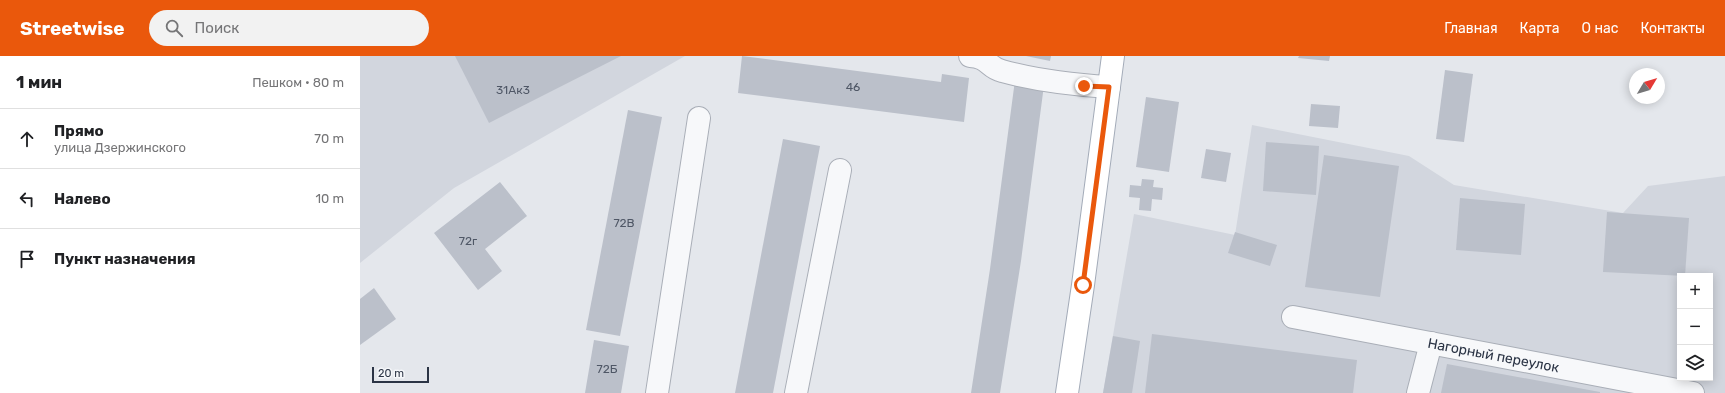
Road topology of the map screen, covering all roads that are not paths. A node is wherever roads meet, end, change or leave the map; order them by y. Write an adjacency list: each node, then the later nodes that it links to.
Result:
1 (970, 56): 3 (street)
2 (1113, 56): 3 (main road)
3 (1109, 87): 10 (main road)
4 (699, 118): 8 (street)
5 (840, 170): 9 (street)
6 (1293, 317): 7 (street, Нагорный переулок)
7 (1431, 343): 11 (street); 12 (street, Нагорный переулок)
8 (657, 393)
9 (796, 393)
10 (1067, 393)
11 (1418, 393)
12 (1693, 393)

